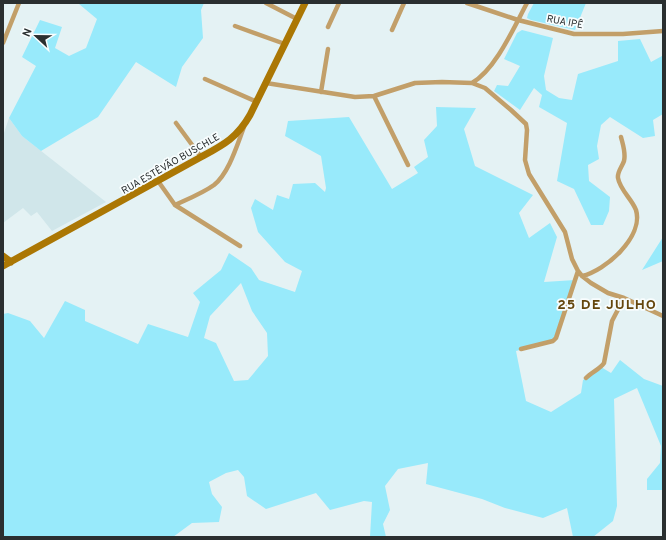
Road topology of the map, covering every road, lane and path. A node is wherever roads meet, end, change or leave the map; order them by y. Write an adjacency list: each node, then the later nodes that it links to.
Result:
1 (19, 3): 14 (street)
2 (266, 3): 8 (street)
3 (305, 3): 8 (street, RUA ESTÊVÃO BUSCHLE)
4 (339, 3): 11 (street)
5 (404, 3): 12 (street)
6 (467, 3): 9 (street, RUA IPÊ)
7 (527, 3): 9 (street)
8 (297, 19): 15 (street, RUA ESTÊVÃO BUSCHLE)
9 (518, 20): 13 (street, RUA IPÊ); 19 (street)
10 (235, 26): 15 (street)
11 (328, 26)
12 (392, 30)
13 (663, 31)
14 (3, 43)
15 (285, 44): 18 (street, RUA ESTÊVÃO BUSCHLE)
16 (328, 49): 20 (street)
17 (205, 79): 22 (street)
18 (266, 83): 20 (street); 22 (street, RUA ESTÊVÃO BUSCHLE)
19 (472, 83): 21 (street); 34 (street)
20 (321, 92): 21 (street)
21 (374, 96): 27 (street)
22 (257, 102): 24 (street, RUA ESTÊVÃO BUSCHLE)
23 (176, 123): 26 (street)
24 (245, 124): 26 (street, RUA ESTÊVÃO BUSCHLE); 29 (street)
25 (620, 137): 35 (street)
26 (201, 157): 28 (street, RUA ESTÊVÃO BUSCHLE)
27 (408, 165)
28 (158, 181): 29 (street); 32 (street, RUA ESTÊVÃO BUSCHLE)
29 (175, 205): 30 (street)
30 (240, 246)
31 (3, 256): 32 (street)
32 (11, 262): 33 (street, RUA ESTÊVÃO BUSCHLE)
33 (3, 266)
34 (578, 271): 35 (street); 38 (street)
35 (582, 276): 36 (street)
36 (624, 298): 37 (street); 39 (street)
37 (663, 316)
38 (521, 349)
39 (586, 378)

